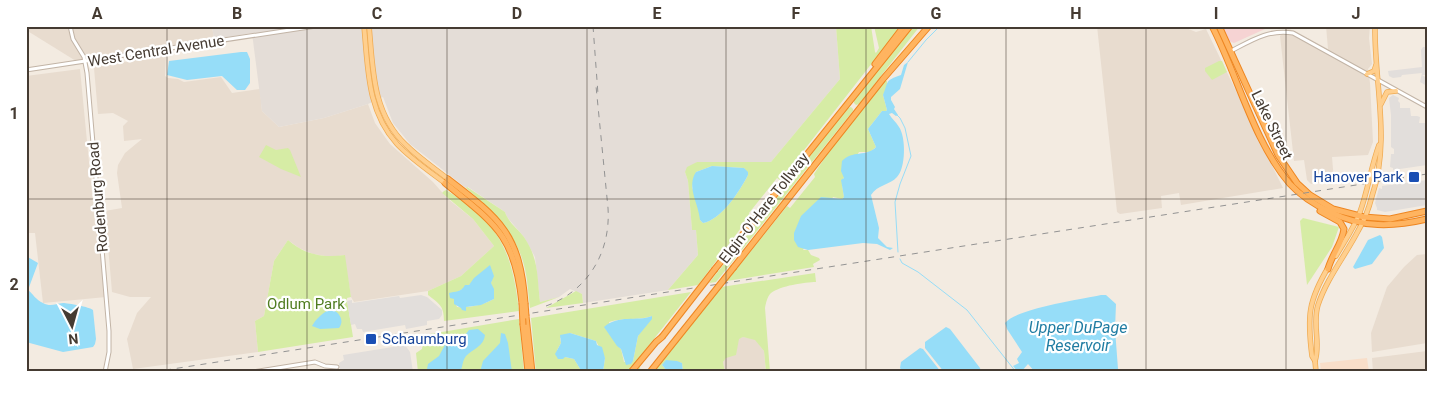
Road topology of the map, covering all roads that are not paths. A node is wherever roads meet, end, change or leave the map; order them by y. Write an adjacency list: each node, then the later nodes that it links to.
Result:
1 (70, 26): 13 (street, Rodenburg Road)
2 (316, 26): 13 (street, West Central Avenue)
3 (364, 26): 23 (main road)
4 (369, 26): 23 (main road)
5 (904, 26): 21 (highway)
6 (910, 26): 21 (highway)
7 (930, 26): 40 (highway, Elgin-O'Hare Tollway, bridge)
8 (1212, 26): 12 (highway, Lake Street)
9 (1219, 26): 11 (highway, Lake Street)
10 (1375, 26): 14 (main road)
11 (1231, 51): 12 (street); 16 (street); 26 (highway, Lake Street)
12 (1225, 54): 24 (highway, Lake Street)
13 (86, 62): 15 (street, West Central Avenue); 35 (street, Rodenburg Road)
14 (1377, 62): 16 (main road); 17 (main road)
15 (26, 70)
16 (1367, 74): 17 (street)
17 (1378, 81): 18 (street); 19 (main road)
18 (1396, 91): 19 (main road); 20 (street)
19 (1380, 104): 22 (main road)
20 (1427, 107)
21 (830, 125): 39 (highway, Elgin-O'Hare Tollway, bridge)
22 (1380, 143): 26 (main road); 27 (main road)
23 (446, 181): 32 (highway, bridge)
24 (1309, 201): 29 (highway, Lake Street); 31 (highway)
25 (1427, 211): 27 (highway, Lake Street)
26 (1358, 216): 27 (highway, Lake Street); 29 (main road)
27 (1364, 217): 30 (main road)
28 (1427, 219): 30 (highway, Lake Street)
29 (1355, 222): 30 (highway, Lake Street); 31 (main road)
30 (1362, 224): 33 (main road)
31 (1328, 268): 33 (main road)
32 (525, 324): 37 (highway); 38 (highway)
33 (1315, 361): 41 (main road)
34 (337, 367): 36 (street)
35 (105, 372)
36 (252, 372)
37 (528, 372)
38 (532, 372)
39 (633, 372)
40 (650, 372)
41 (1316, 372)

